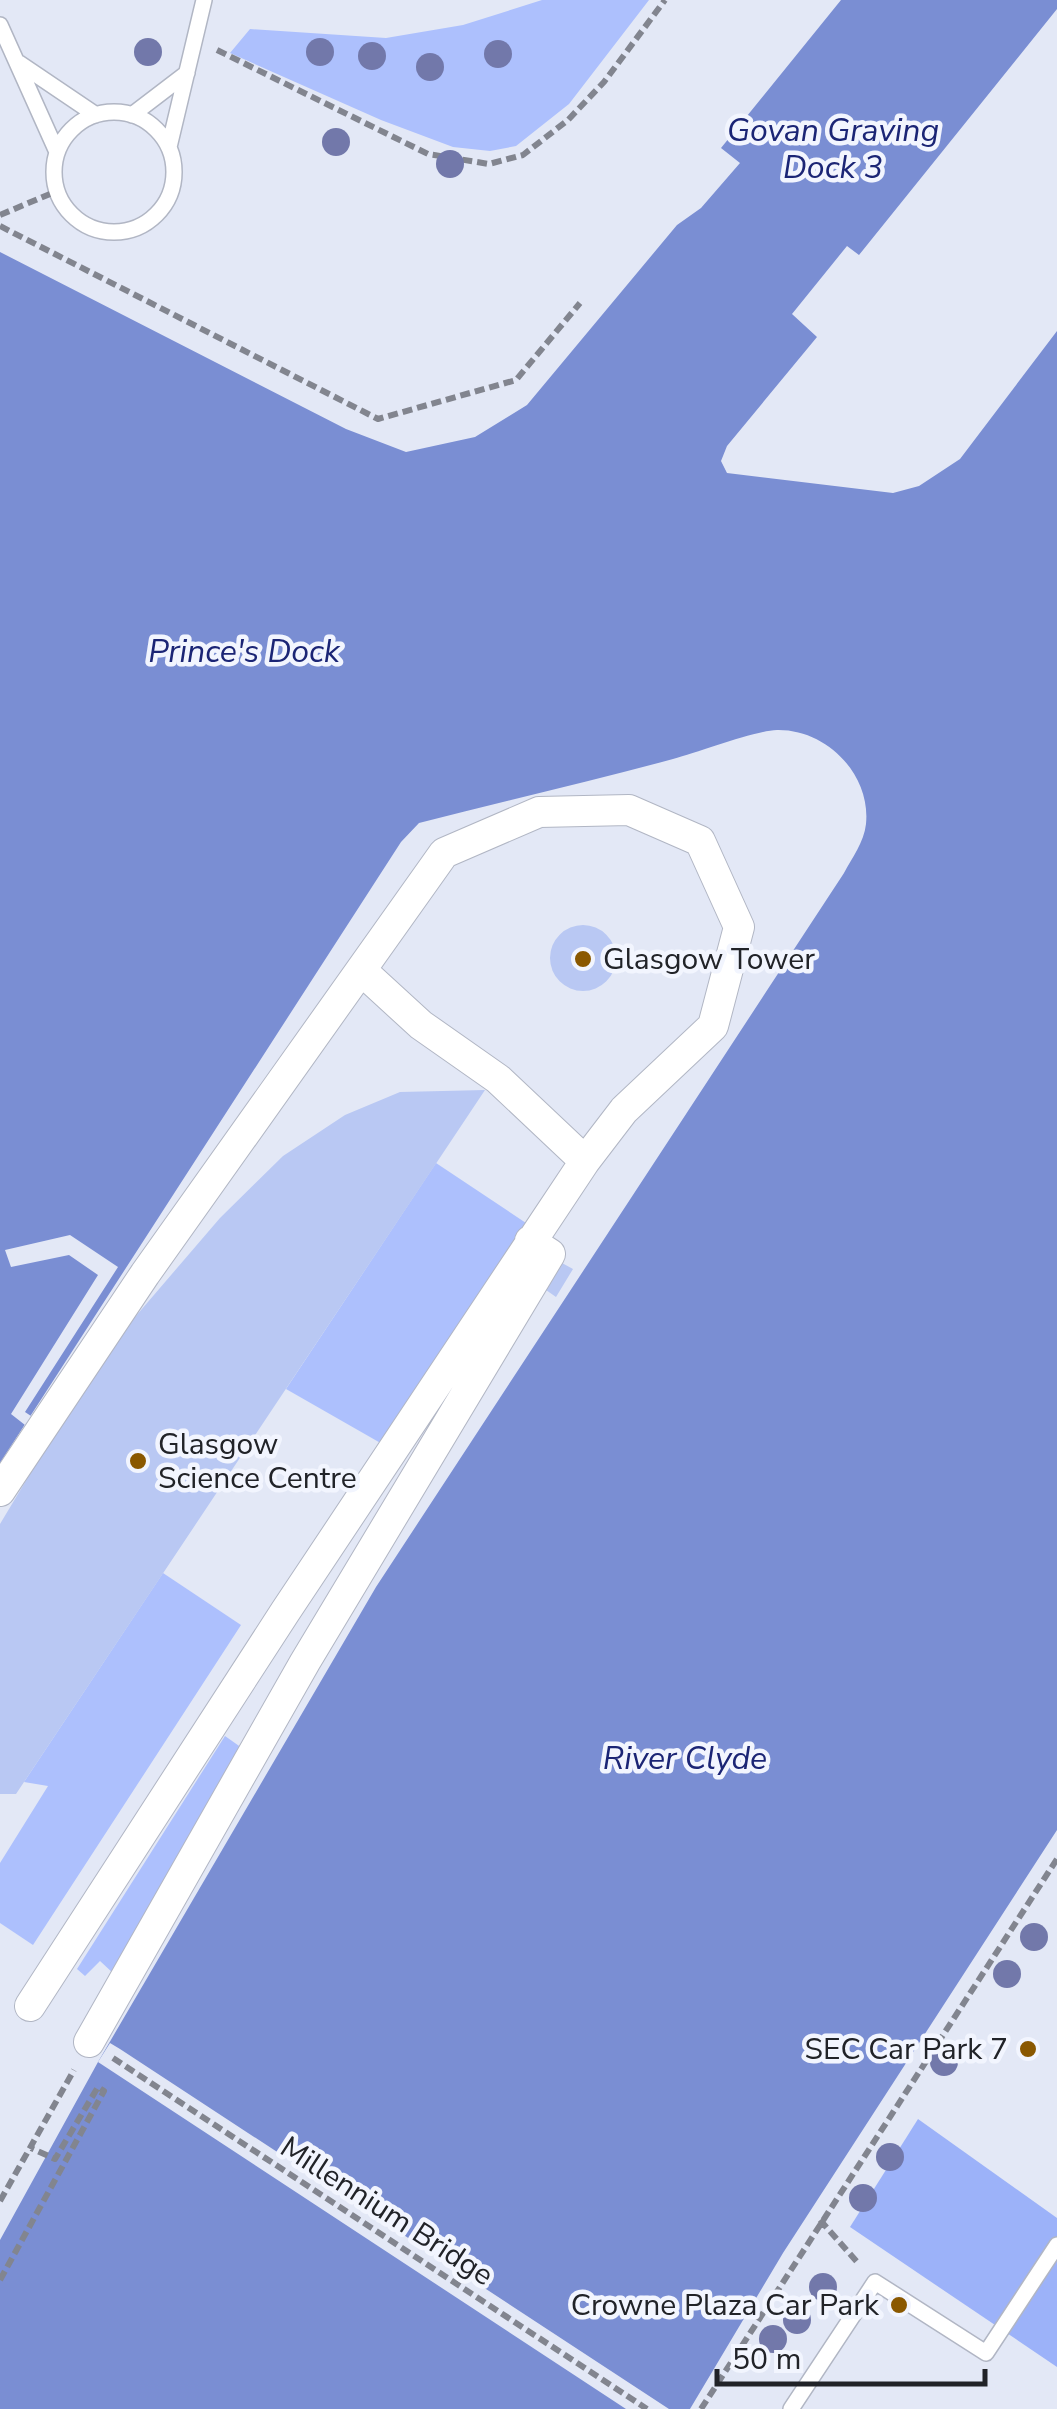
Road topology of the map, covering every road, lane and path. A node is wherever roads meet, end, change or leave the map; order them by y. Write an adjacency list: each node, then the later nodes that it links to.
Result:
1 (204, 0): 4 (lane)
2 (665, 0): 4 (path)
3 (0, 25): 5 (lane)
4 (197, 30): 6 (lane)
5 (16, 61): 7 (lane); 10 (lane)
6 (187, 73): 8 (lane); 9 (lane)
7 (96, 115): 8 (lane); 10 (lane)
8 (132, 115): 9 (lane)
9 (169, 146): 11 (lane)
10 (57, 152): 11 (lane)
11 (57, 191): 12 (path)
12 (0, 215)
13 (0, 226): 14 (path)
14 (580, 303)
15 (361, 970): 16 (street); 16 (street); 18 (street)
16 (585, 1161): 17 (street)
17 (530, 1240): 20 (street); 21 (street)
18 (0, 1491)
19 (1057, 1859): 24 (path)
20 (30, 2006)
21 (96, 2047): 22 (path); 28 (path, Millennium Bridge)
22 (30, 2148): 23 (path); 26 (path)
23 (0, 2201)
24 (820, 2220): 27 (path); 29 (path)
25 (1057, 2244): 27 (lane)
26 (0, 2280)
27 (875, 2282): 30 (lane)
28 (646, 2409)
29 (701, 2409)
30 (791, 2409)

